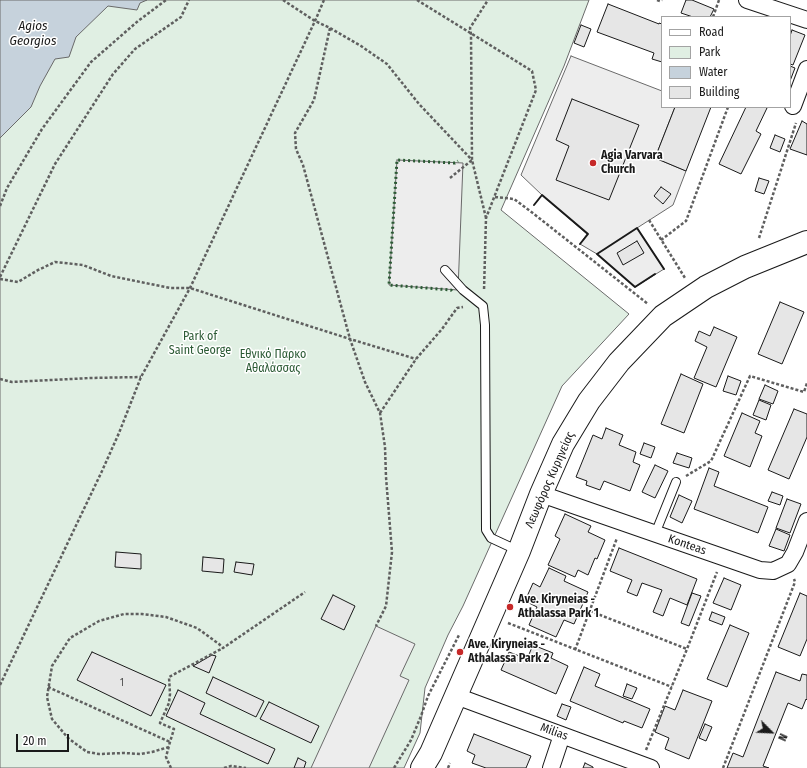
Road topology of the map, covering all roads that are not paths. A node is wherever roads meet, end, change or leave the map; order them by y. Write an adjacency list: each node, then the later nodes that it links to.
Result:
1 (747, 0): 2 (street)
2 (807, 20)
3 (807, 69): 4 (street)
4 (793, 106)
5 (807, 242): 8 (main road, Λεωφόρος Κυρηνείας)
6 (445, 270): 11 (lane)
7 (676, 482): 10 (lane)
8 (541, 494): 10 (street, Konteas); 11 (main road, Λεωφόρος Κυρηνείας)
9 (807, 521): 10 (street, Konteas)
10 (655, 534)
11 (519, 551): 12 (main road, Λεωφόρος Κυρηνείας)
12 (456, 696): 13 (street, Milias); 15 (main road, Λεωφόρος Κυρηνείας)
13 (562, 735): 14 (street, Milias); 16 (street)
14 (647, 767)
15 (422, 768)
16 (551, 768)

